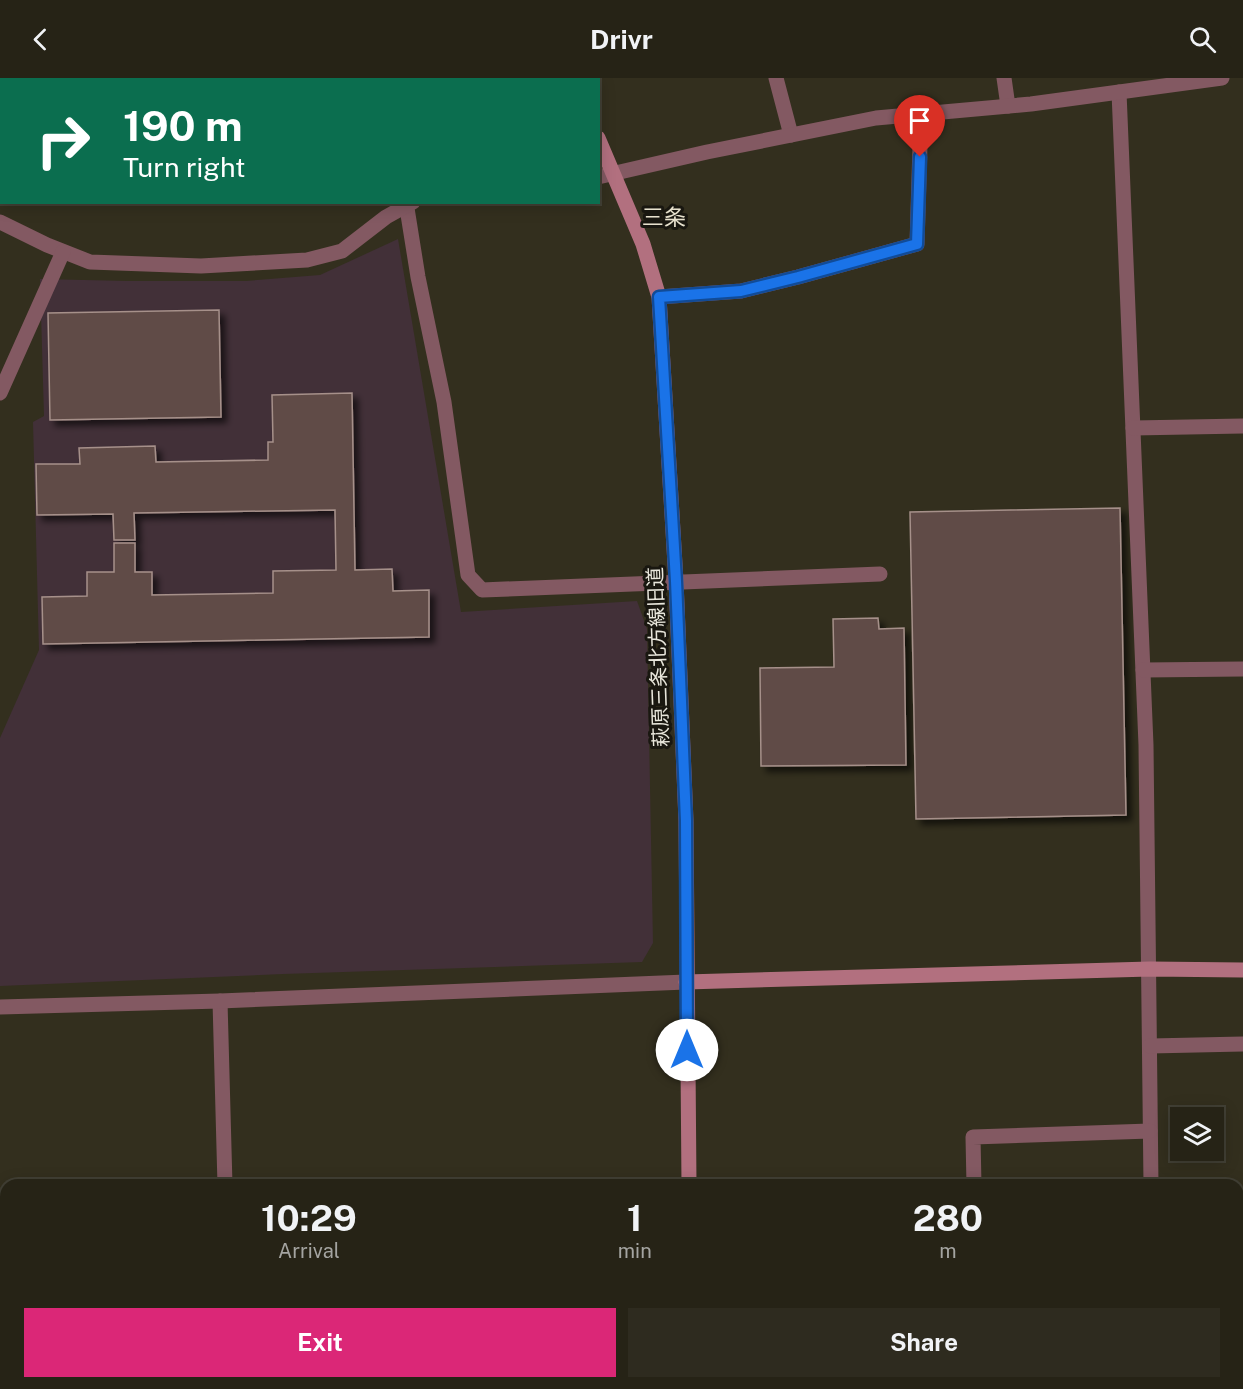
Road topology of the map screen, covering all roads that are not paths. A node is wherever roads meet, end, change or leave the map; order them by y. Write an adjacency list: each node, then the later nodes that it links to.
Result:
1 (776, 78): 7 (street)
2 (1004, 78): 5 (street)
3 (1222, 78): 4 (street)
4 (1127, 87): 5 (street); 17 (street)
5 (1008, 106): 6 (street)
6 (921, 113): 7 (street); 14 (street)
7 (791, 135): 9 (street)
8 (600, 142): 9 (street, 萩原三条北方線旧道)
9 (615, 175): 10 (street); 14 (street, 萩原三条北方線旧道)
10 (600, 177)
11 (408, 204): 13 (street); 19 (street)
12 (0, 222): 13 (street)
13 (63, 252): 15 (street)
14 (659, 297): 19 (street, 萩原三条北方線旧道)
15 (0, 393)
16 (1243, 426): 17 (street)
17 (1132, 428): 20 (street)
18 (880, 574): 19 (street)
19 (676, 581): 24 (street, 萩原三条北方線旧道)
20 (1143, 669): 21 (street); 22 (street)
21 (1243, 669)
22 (1150, 969): 23 (street); 24 (street); 28 (street)
23 (1243, 970)
24 (686, 982): 25 (street); 31 (street, 萩原三条北方線旧道)
25 (220, 1001): 26 (street); 30 (street)
26 (0, 1007)
27 (1243, 1044): 28 (street)
28 (1150, 1046): 29 (street)
29 (1150, 1131): 32 (street); 33 (street)
30 (225, 1179)
31 (689, 1179)
32 (974, 1179)
33 (1151, 1179)

